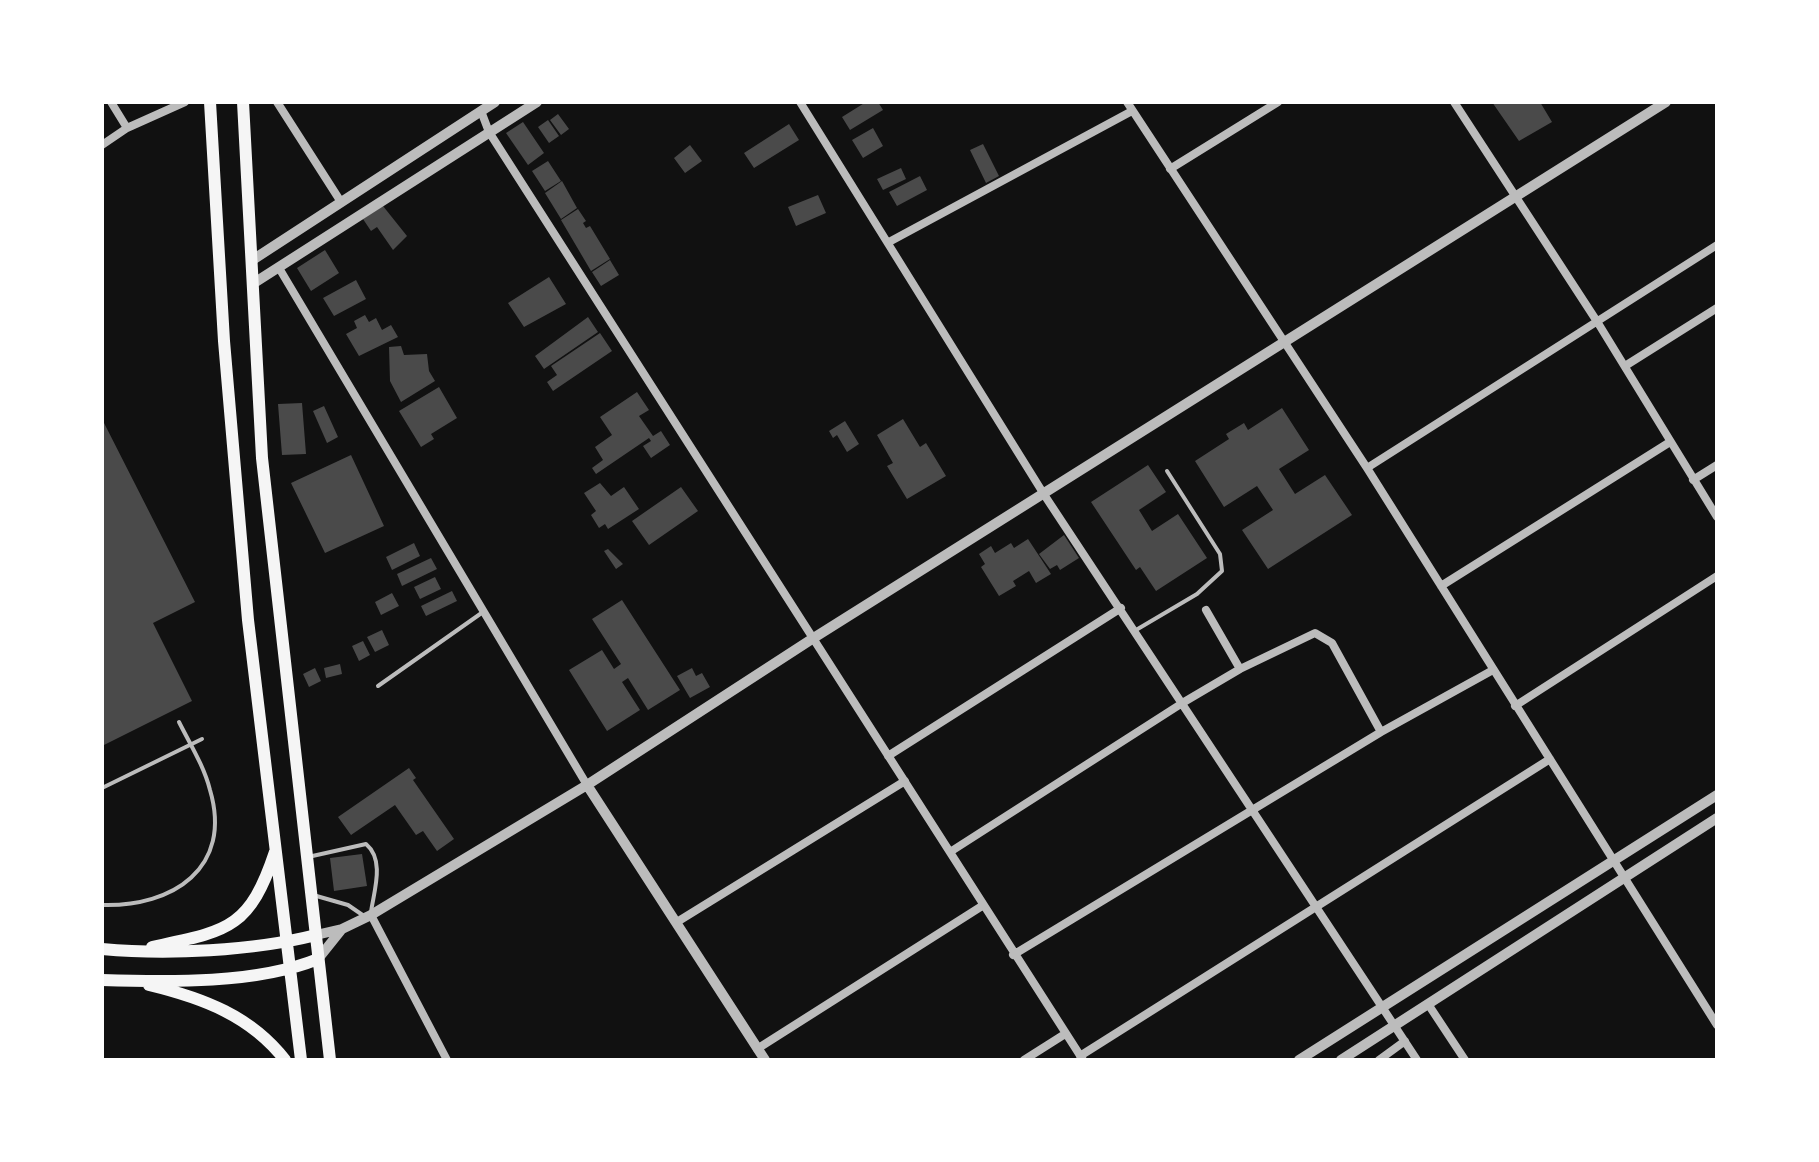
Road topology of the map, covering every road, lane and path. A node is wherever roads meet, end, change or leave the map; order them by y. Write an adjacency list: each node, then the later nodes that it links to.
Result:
1 (111, 102): 14 (street)
2 (185, 102): 14 (street)
3 (210, 102): 60 (main road)
4 (243, 102): 22 (main road)
5 (277, 102): 19 (street)
6 (495, 102): 13 (street)
7 (537, 102): 15 (street)
8 (800, 102): 20 (street)
9 (1278, 102): 17 (street)
10 (1454, 102): 18 (street)
11 (1666, 102): 18 (street)
12 (1130, 106): 17 (street); 20 (street)
13 (481, 111): 15 (street); 19 (street)
14 (127, 128): 16 (street)
15 (489, 132): 23 (street); 42 (street)
16 (102, 145)
17 (1170, 169): 27 (street)
18 (1516, 197): 26 (street); 27 (street)
19 (341, 202): 22 (street)
20 (889, 242): 34 (street)
21 (1717, 245): 26 (street)
22 (254, 259): 24 (main road)
23 (279, 268): 24 (street); 40 (street)
24 (254, 283): 62 (main road)
25 (1717, 308): 28 (street)
26 (1598, 323): 28 (street); 31 (street)
27 (1285, 343): 31 (street); 34 (street)
28 (1625, 366): 29 (street)
29 (1670, 442): 33 (street); 37 (street)
30 (1717, 465): 33 (street)
31 (1367, 468): 37 (street)
32 (1167, 471): 41 (lane)
33 (1693, 480): 35 (street)
34 (1045, 496): 38 (street); 42 (street)
35 (1717, 517)
36 (1717, 576): 47 (street)
37 (1441, 586): 44 (street)
38 (1121, 608): 41 (street); 52 (street)
39 (1206, 610): 43 (street)
40 (483, 612): 45 (lane); 55 (street)
41 (1136, 630): 46 (street)
42 (812, 639): 52 (street); 55 (street)
43 (1240, 669): 46 (street); 49 (street)
44 (1493, 670): 47 (street); 49 (street)
45 (378, 686)
46 (1184, 702): 58 (street); 61 (street)
47 (1515, 706): 53 (street)
48 (179, 722): 51 (lane)
49 (1381, 732): 58 (street)
50 (202, 739): 51 (lane)
51 (190, 745): 56 (lane); 66 (lane)
52 (888, 756): 54 (street)
53 (1550, 759): 63 (street); 68 (street)
54 (905, 781): 61 (street); 71 (street)
55 (587, 785): 70 (street); 71 (street)
56 (102, 788)
57 (1717, 795): 63 (street)
58 (1255, 809): 68 (street); 78 (street)
59 (1717, 818): 64 (street)
60 (276, 849): 75 (main road); 77 (main road)
61 (950, 852): 67 (street)
62 (306, 857): 65 (main road); 70 (lane)
63 (1614, 861): 64 (street); 69 (street)
64 (1624, 877): 72 (street); 86 (street)
65 (311, 895): 70 (lane); 74 (main road)
66 (102, 905)
67 (982, 906): 78 (street); 89 (street)
68 (1317, 906): 84 (street); 90 (street)
69 (1540, 910): 72 (street); 84 (street)
70 (368, 916): 73 (street); 94 (street)
71 (677, 922): 89 (street)
72 (1551, 925): 83 (street)
73 (342, 929): 74 (street); 79 (street)
74 (316, 935): 75 (main road); 79 (main road)
75 (287, 942): 77 (main road); 80 (main road)
76 (102, 949): 77 (main road)
77 (131, 952)
78 (1013, 955): 87 (street)
79 (318, 959): 80 (main road); 93 (main road)
80 (290, 971): 82 (main road); 92 (main road)
81 (102, 980): 82 (main road)
82 (131, 981): 91 (main road)
83 (1428, 1004): 85 (street); 101 (street)
84 (1382, 1008): 85 (street); 97 (street)
85 (1395, 1025): 88 (street); 98 (street)
86 (1717, 1025)
87 (1065, 1034): 90 (street); 96 (street)
88 (1405, 1041): 99 (street); 100 (street)
89 (757, 1049): 95 (street)
90 (1081, 1058)
91 (285, 1060)
92 (301, 1060)
93 (330, 1060)
94 (447, 1060)
95 (765, 1060)
96 (1024, 1060)
97 (1299, 1060)
98 (1341, 1060)
99 (1380, 1060)
100 (1417, 1060)
101 (1465, 1060)

